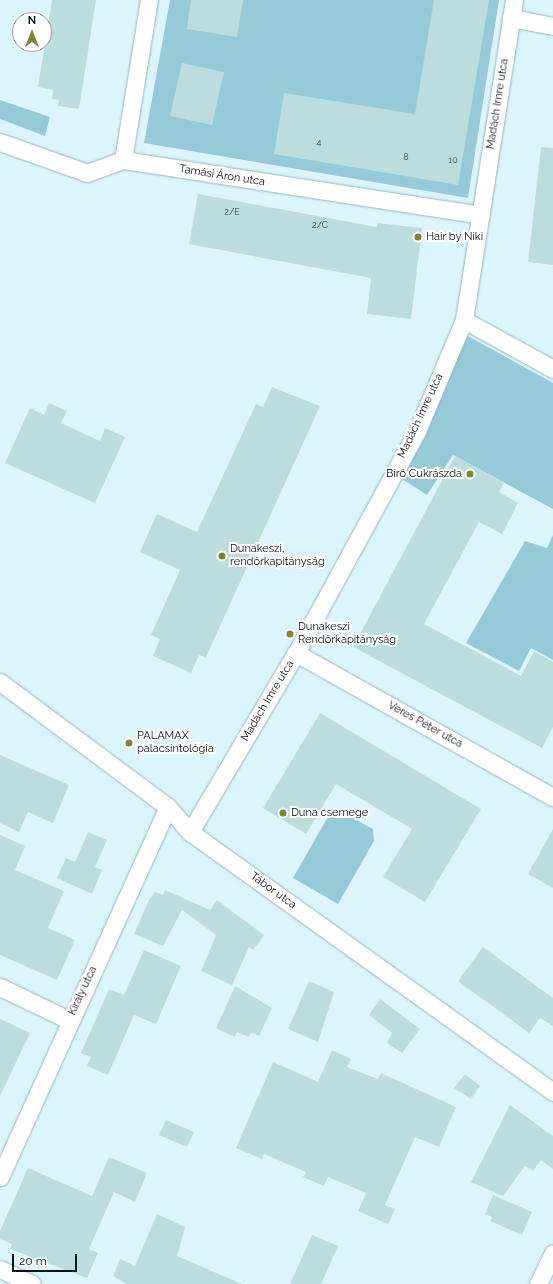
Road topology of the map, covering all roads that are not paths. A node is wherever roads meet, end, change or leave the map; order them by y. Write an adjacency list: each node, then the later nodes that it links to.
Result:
1 (150, 0): 6 (street)
2 (514, 0): 3 (street, Madách Imre utca)
3 (512, 18): 4 (street); 7 (street, Madách Imre utca)
4 (553, 26)
5 (0, 142): 6 (street)
6 (123, 160): 7 (street, Tamási Áron utca)
7 (481, 216): 8 (street, Madách Imre utca)
8 (464, 320): 9 (street); 10 (street, Madách Imre utca)
9 (553, 369)
10 (296, 653): 12 (street, Veres Péter utca); 14 (street, Madách Imre utca)
11 (0, 682): 13 (street, Tábor utca)
12 (553, 797)
13 (168, 807): 14 (street, Tábor utca); 16 (street, Király utca)
14 (190, 832): 17 (street, Tábor utca)
15 (0, 986): 16 (street)
16 (69, 1020): 18 (street, Király utca)
17 (553, 1092)
18 (0, 1177)
19 (553, 1254): 22 (street)
20 (0, 1269): 21 (street)
21 (32, 1284)
22 (538, 1284)

